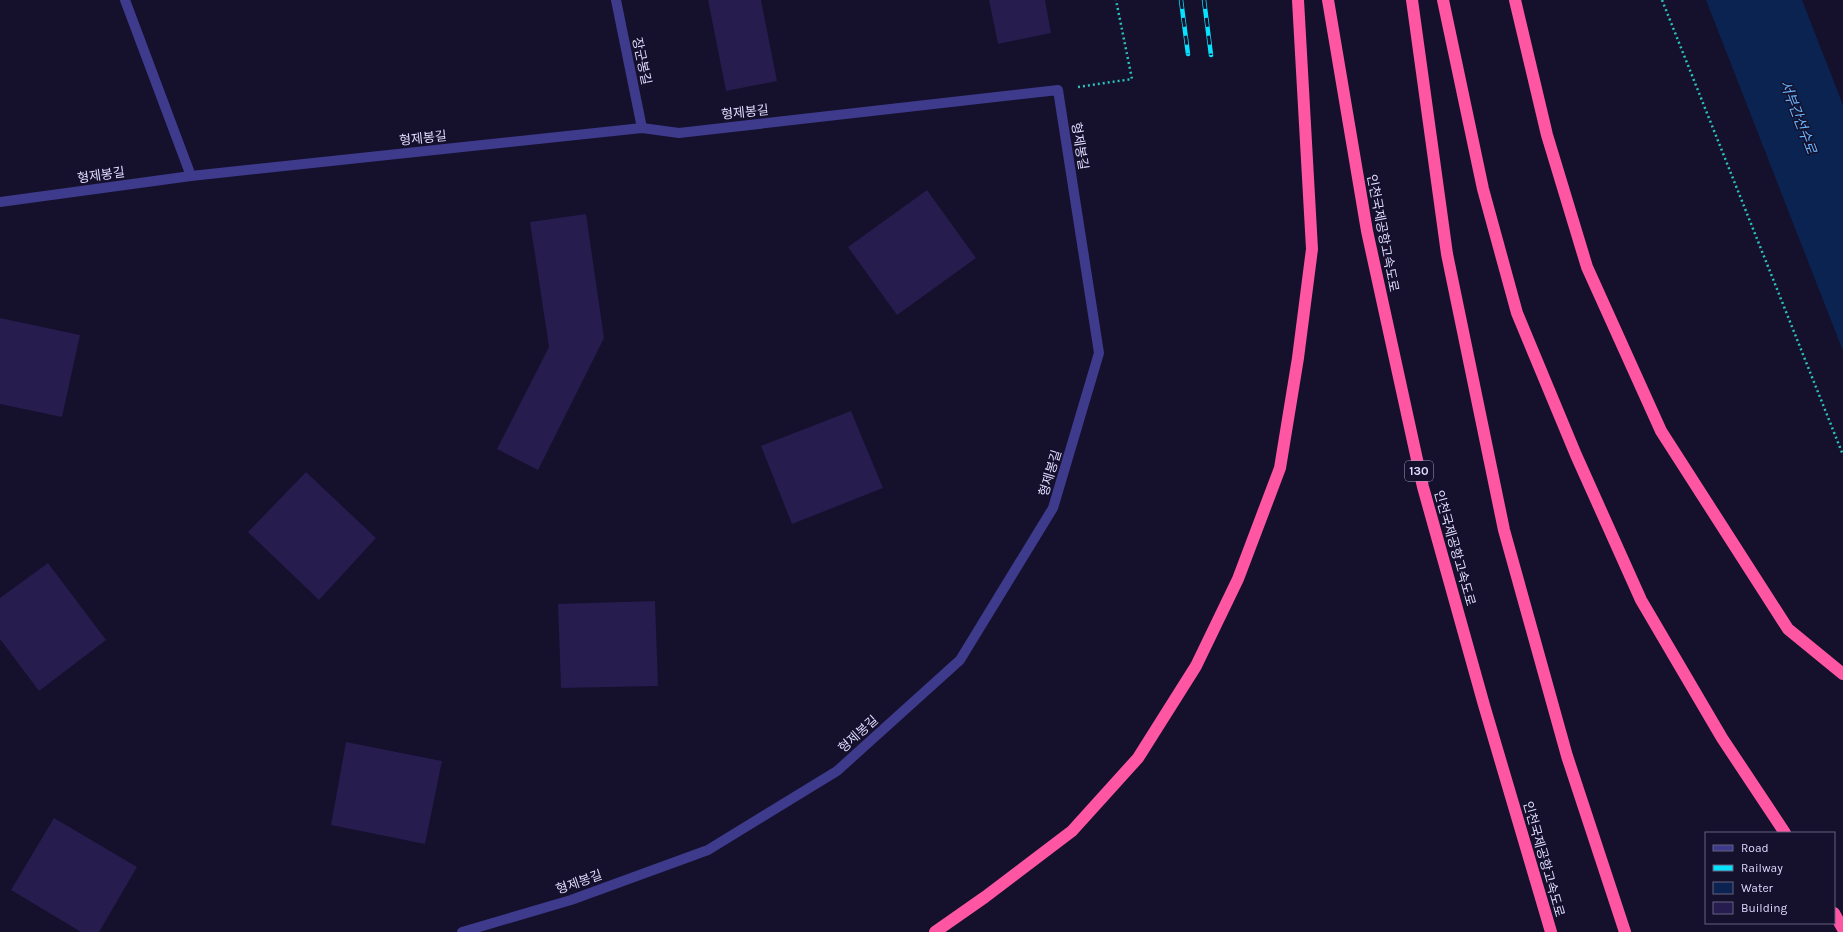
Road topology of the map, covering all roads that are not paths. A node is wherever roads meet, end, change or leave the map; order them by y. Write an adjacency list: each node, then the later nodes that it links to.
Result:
1 (125, 0): 9 (street)
2 (616, 0): 8 (street, 장군봉길)
3 (1298, 0): 16 (highway)
4 (1328, 0): 17 (highway, 인천국제공항고속도로 / 130)
5 (1412, 0): 18 (highway)
6 (1443, 0): 12 (highway)
7 (1514, 0): 11 (highway)
8 (642, 128): 9 (street, 형제봉길); 15 (street, 형제봉길)
9 (191, 176): 10 (street, 형제봉길)
10 (0, 202)
11 (1843, 674)
12 (1784, 832)
13 (1835, 915): 14 (highway)
14 (1843, 929)
15 (462, 932)
16 (935, 932)
17 (1551, 932)
18 (1625, 932)

